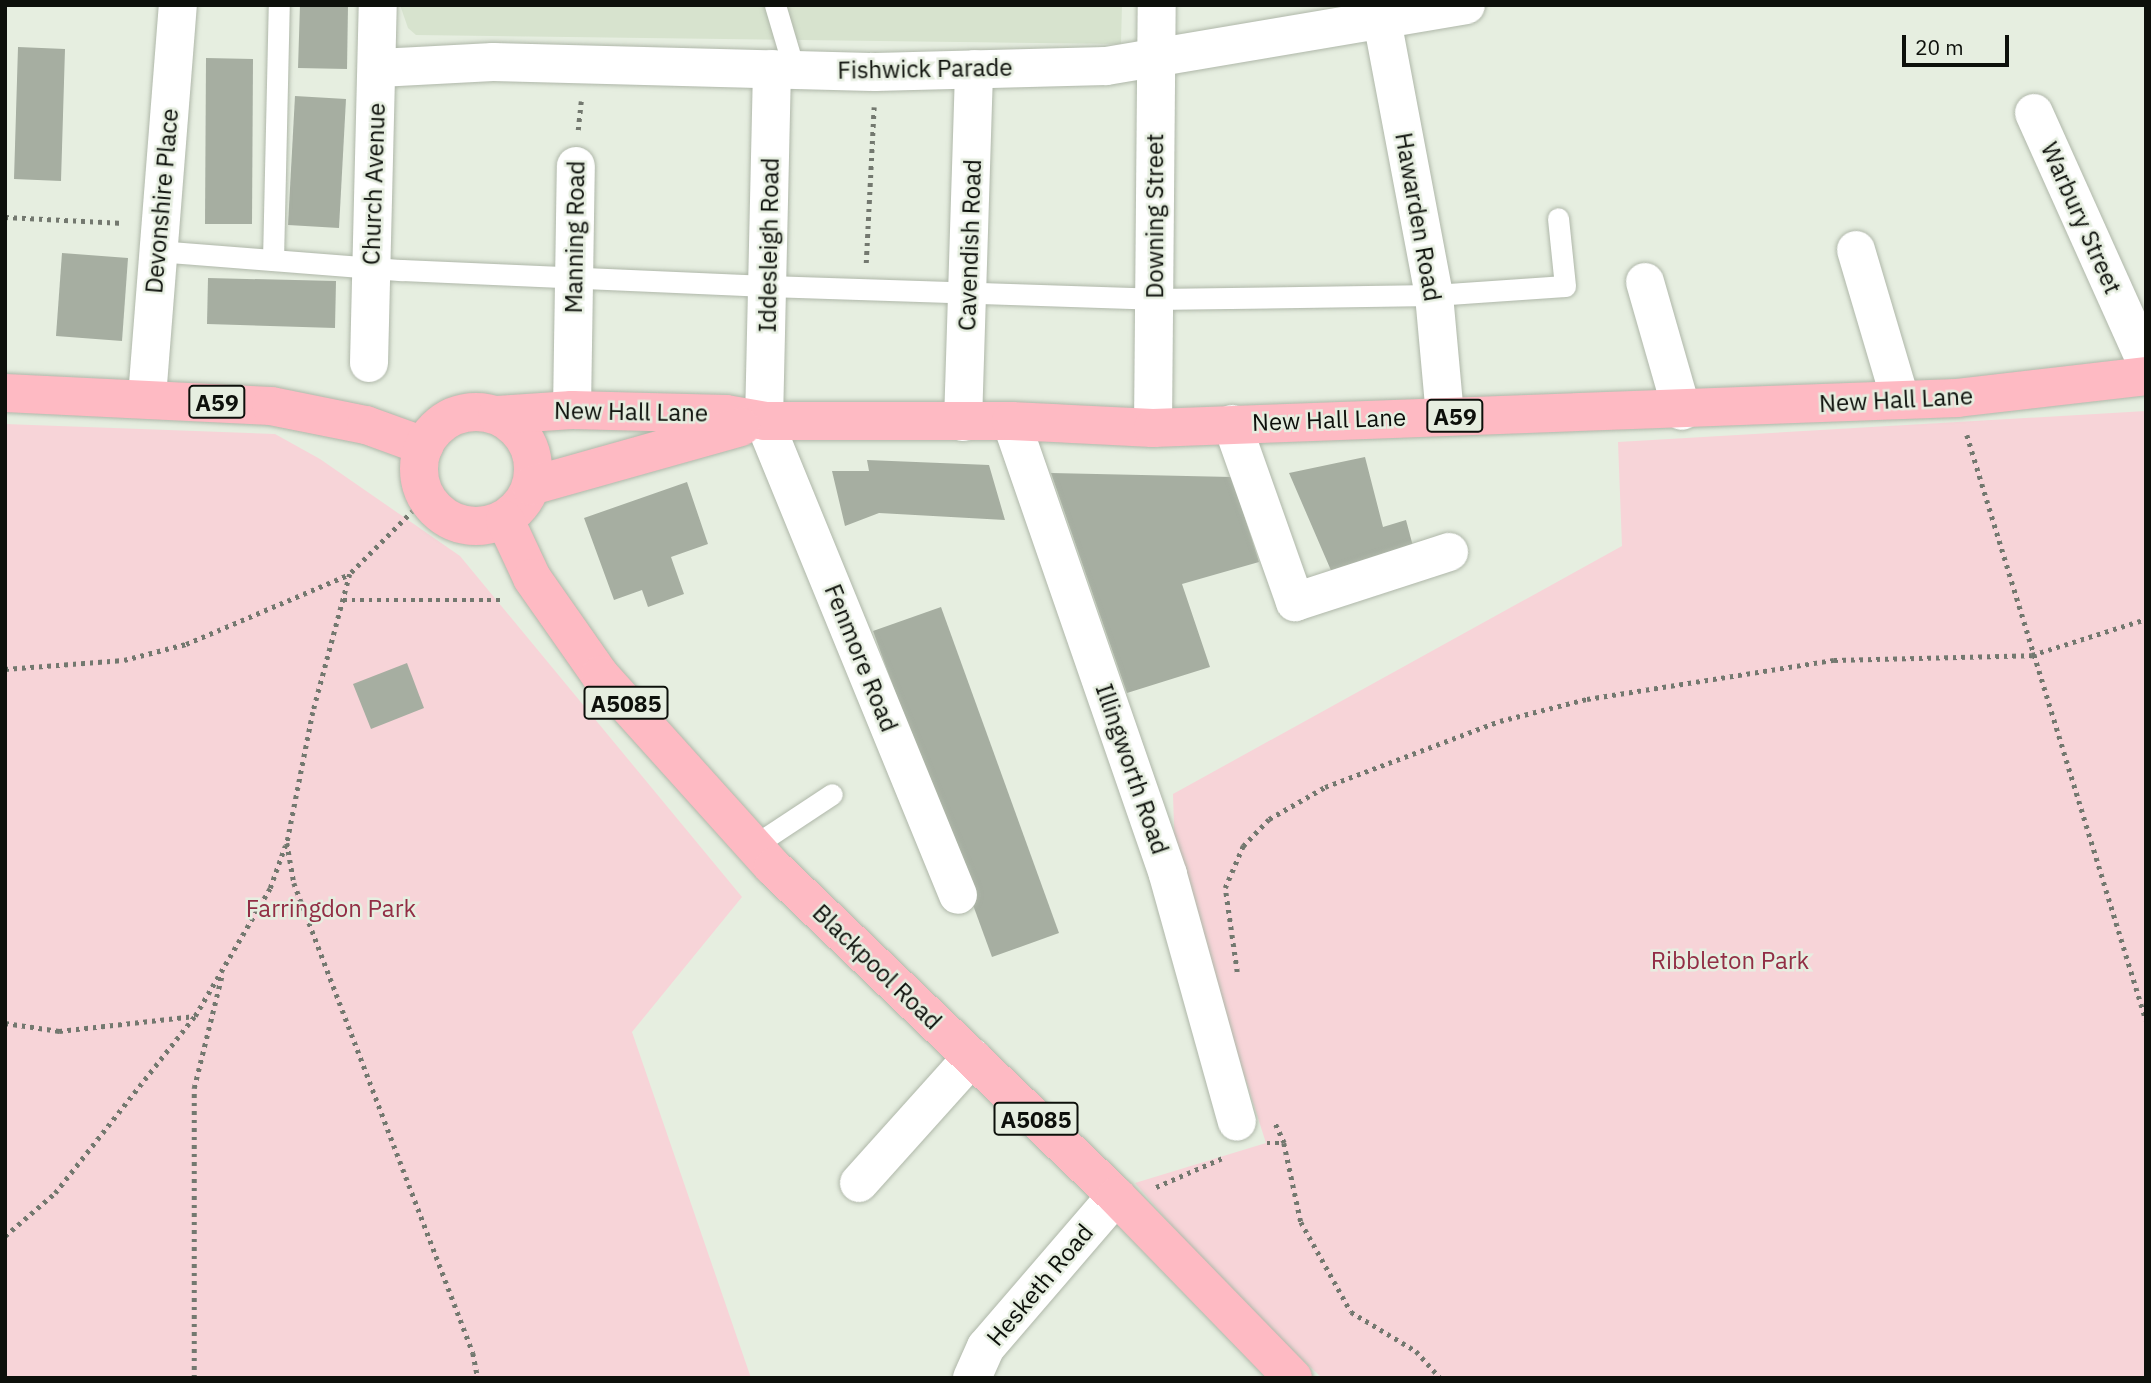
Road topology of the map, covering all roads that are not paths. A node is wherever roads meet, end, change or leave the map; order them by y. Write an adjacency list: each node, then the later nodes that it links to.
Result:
1 (178, 5): 15 (street, Devonshire Place)
2 (279, 5): 17 (lane)
3 (378, 5): 9 (street, Church Avenue)
4 (775, 5): 10 (lane)
5 (1157, 5): 8 (street, Downing Street)
6 (1466, 5): 7 (street, Fishwick Parade)
7 (1382, 20): 8 (street, Fishwick Parade); 23 (street, Hawarden Road)
8 (1156, 58): 11 (street, Fishwick Parade); 24 (street, Downing Street)
9 (379, 68): 10 (street, Fishwick Parade); 18 (street, Church Avenue)
10 (783, 69): 11 (street, Fishwick Parade); 21 (street, Iddesleigh Road)
11 (974, 69): 22 (street, Cavendish Road)
12 (2034, 113): 25 (street, Warbury Street)
13 (576, 166): 19 (street, Manning Road)
14 (1558, 218): 23 (lane)
15 (159, 238): 17 (lane); 29 (street, Devonshire Place)
16 (1856, 250): 30 (street)
17 (273, 260): 18 (lane)
18 (371, 267): 19 (lane); 26 (street, Church Avenue)
19 (574, 277): 21 (lane); 31 (street, Manning Road)
20 (1645, 282): 32 (street)
21 (768, 286): 22 (lane); 35 (street, Iddesleigh Road)
22 (970, 292): 24 (lane); 37 (street, Cavendish Road)
23 (1434, 295): 24 (lane); 34 (street, Hawarden Road)
24 (1154, 299): 39 (street, Downing Street)
25 (2146, 362)
26 (369, 363)
27 (2146, 376): 30 (highway, New Hall Lane / A59)
28 (5, 393): 29 (highway, A59)
29 (148, 397): 40 (highway, A59)
30 (1900, 400): 32 (highway, New Hall Lane / A59)
31 (572, 410): 33 (highway, New Hall Lane / A59); 35 (highway, New Hall Lane / A59); 41 (highway)
32 (1682, 411): 34 (highway, New Hall Lane / A59)
33 (498, 415): 40 (highway, A59); 41 (highway)
34 (1445, 416): 38 (highway, New Hall Lane / A59)
35 (764, 421): 37 (highway, New Hall Lane / A59); 41 (highway, New Hall Lane / A59); 46 (street, Fenmore Road)
36 (1011, 421): 37 (highway, New Hall Lane / A59); 39 (highway, New Hall Lane / A59); 48 (street, Illingworth Road)
37 (963, 422)
38 (1232, 424): 39 (highway, New Hall Lane / A59); 43 (street)
39 (1153, 428)
40 (424, 446): 42 (highway)
41 (531, 470): 42 (highway)
42 (505, 520): 45 (highway, Blackpool Road / A5085)
43 (1449, 552)
44 (832, 794): 45 (lane)
45 (755, 845): 47 (highway, Blackpool Road / A5085)
46 (958, 895)
47 (972, 1057): 49 (street); 50 (highway, Blackpool Road / A5085)
48 (1249, 1135)
49 (859, 1183)
50 (1129, 1194): 51 (street, Hesketh Road); 52 (highway, Blackpool Road / A5085)
51 (972, 1378)
52 (1293, 1378)

